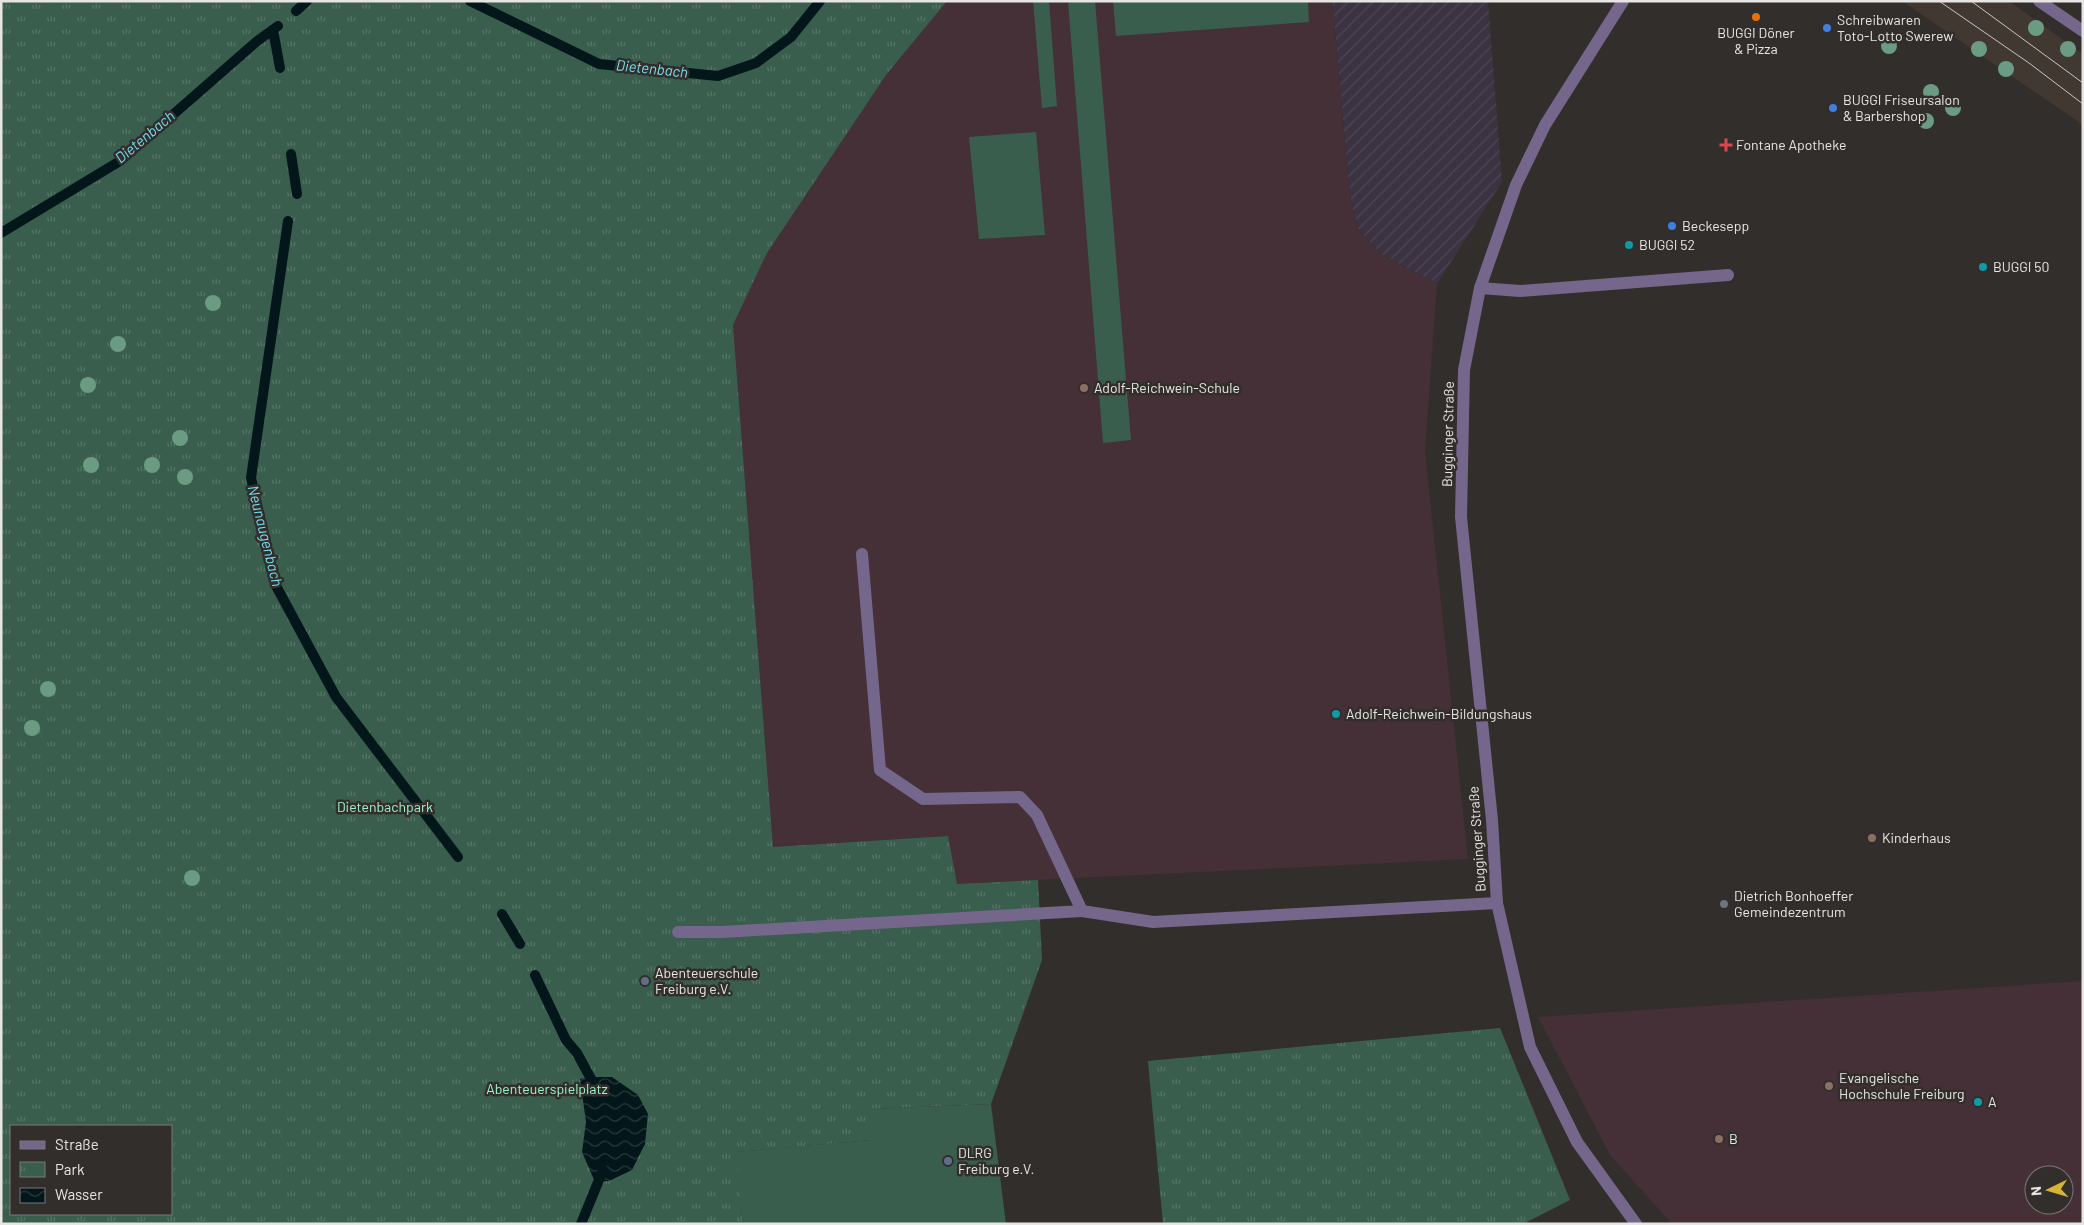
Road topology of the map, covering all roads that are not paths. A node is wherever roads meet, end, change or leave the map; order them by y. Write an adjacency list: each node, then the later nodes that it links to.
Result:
1 (1623, 1): 5 (street, Bugginger Straße)
2 (2039, 1): 3 (street)
3 (2083, 31)
4 (1728, 275): 5 (street)
5 (1480, 288): 7 (street, Bugginger Straße)
6 (862, 554): 8 (street)
7 (1497, 903): 8 (street, Bugginger Straße); 10 (street, Bugginger Straße)
8 (1082, 911): 9 (street, Bugginger Straße)
9 (678, 932)
10 (1636, 1224)

